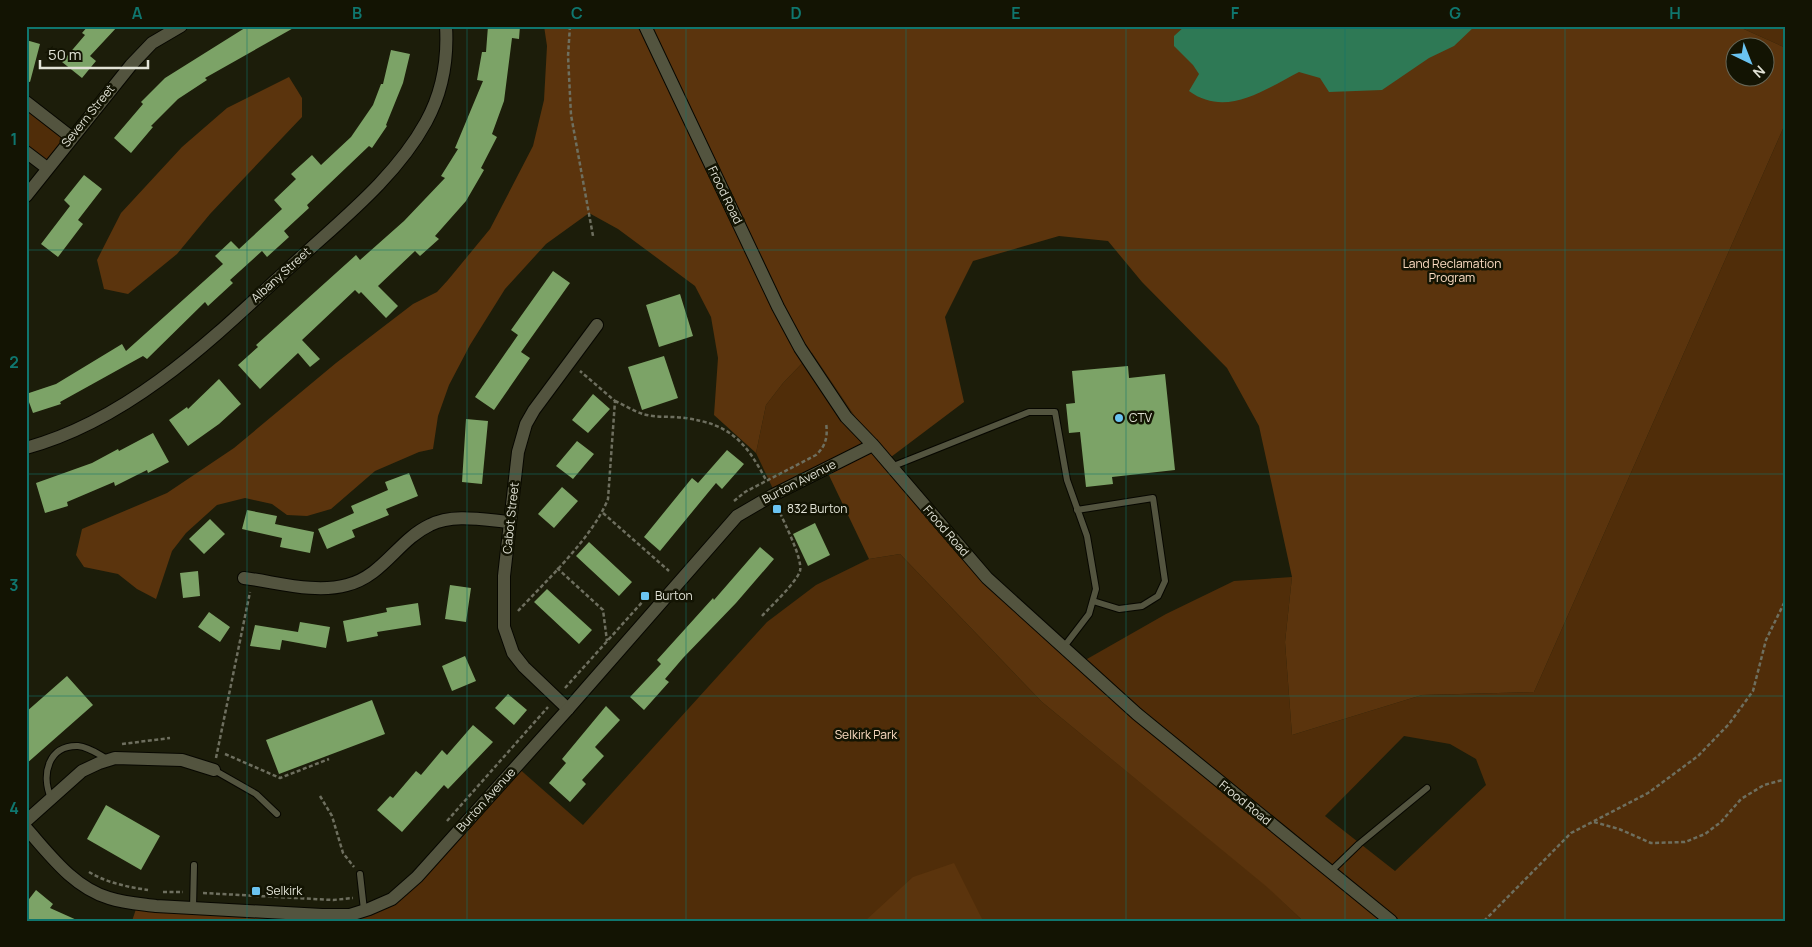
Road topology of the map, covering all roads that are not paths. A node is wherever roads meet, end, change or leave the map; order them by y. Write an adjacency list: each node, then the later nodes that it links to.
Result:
1 (181, 26): 5 (street, Severn Street)
2 (446, 26): 11 (street, Albany Street)
3 (645, 26): 10 (street, Frood Road)
4 (26, 102): 5 (street)
5 (71, 137): 7 (street, Severn Street)
6 (26, 152): 7 (street)
7 (47, 168): 8 (street, Severn Street)
8 (26, 196)
9 (596, 325): 14 (street, Cabot Street)
10 (873, 445): 12 (street, Frood Road); 18 (street, Burton Avenue)
11 (26, 448)
12 (891, 467): 13 (lane); 17 (street, Frood Road)
13 (1077, 510): 16 (lane); 16 (lane)
14 (510, 522): 15 (street); 18 (street, Cabot Street)
15 (248, 578)
16 (1093, 601): 17 (lane)
17 (1062, 649): 27 (street, Frood Road)
18 (568, 710): 30 (street, Burton Avenue)
19 (108, 760): 20 (street); 22 (street); 22 (lane)
20 (214, 770): 23 (lane)
21 (1427, 788): 27 (lane)
22 (51, 798): 24 (street)
23 (277, 814)
24 (26, 821)
25 (26, 828): 29 (street, Burton Avenue)
26 (194, 865): 29 (lane)
27 (1330, 872): 32 (street, Frood Road)
28 (360, 874): 30 (lane)
29 (193, 908): 31 (street, Burton Avenue)
30 (364, 910): 31 (street, Burton Avenue)
31 (280, 917)
32 (1391, 921)

